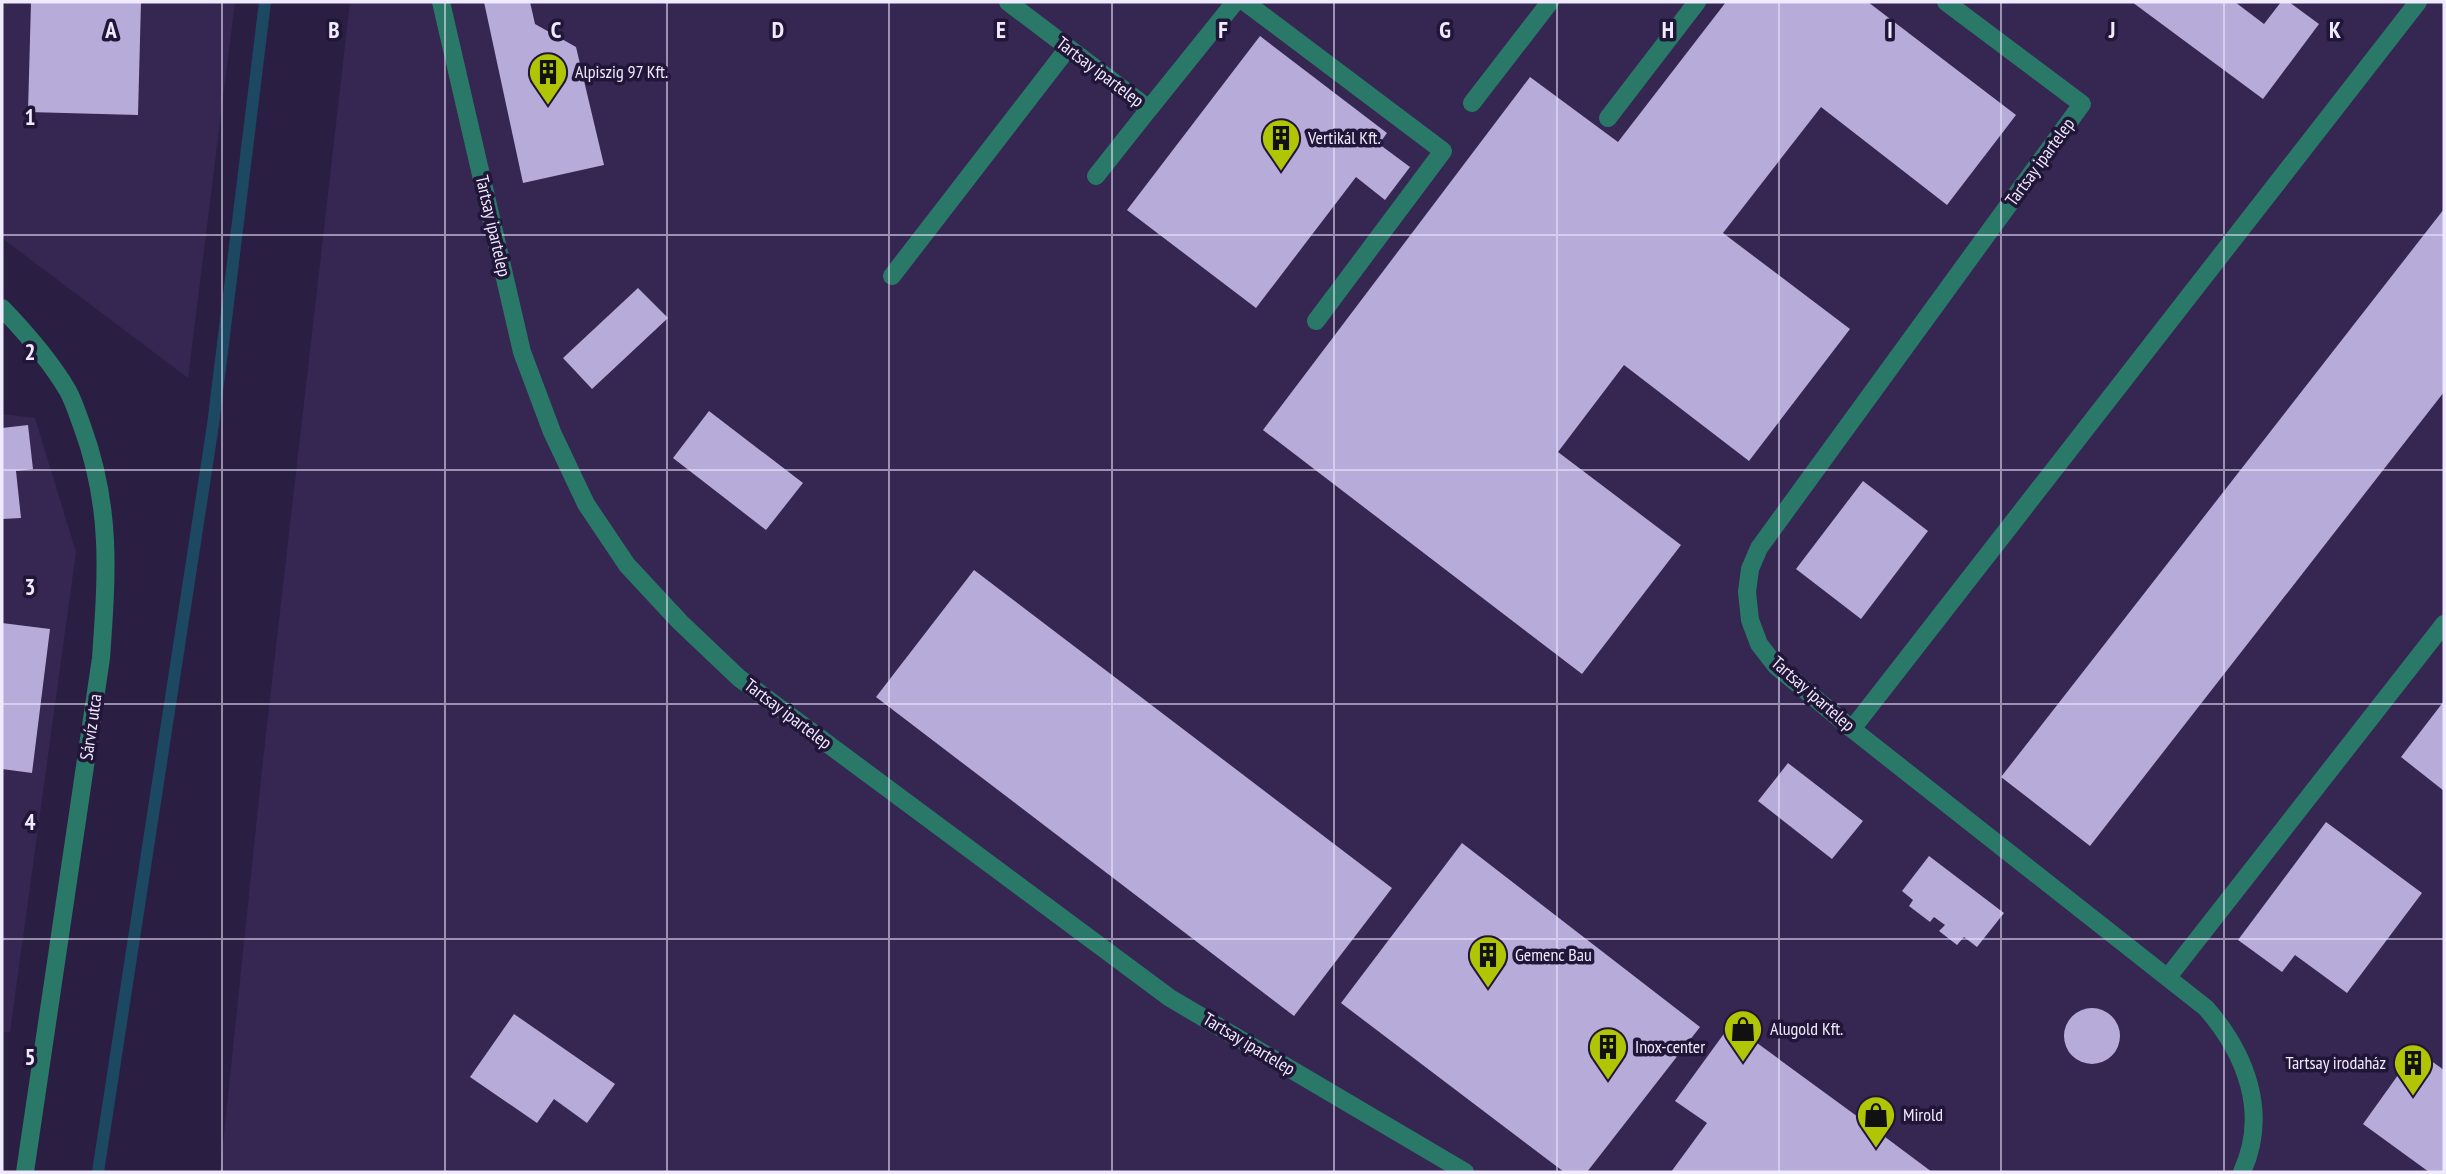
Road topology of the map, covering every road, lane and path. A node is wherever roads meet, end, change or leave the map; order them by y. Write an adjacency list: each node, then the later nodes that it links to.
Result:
1 (440, 2): 21 (street, Tartsay ipartelep)
2 (1008, 2): 9 (street, Tartsay ipartelep)
3 (1235, 2): 11 (street, Tartsay ipartelep)
4 (1245, 2): 16 (street)
5 (1550, 2): 10 (street)
6 (1697, 2): 12 (street)
7 (1946, 2): 18 (street, Tartsay ipartelep)
8 (2418, 2): 18 (street)
9 (1068, 48): 11 (street, Tartsay ipartelep); 14 (street)
10 (1472, 103)
11 (1149, 109): 13 (street)
12 (1608, 118)
13 (1096, 176)
14 (892, 276)
15 (2, 308): 20 (street, Sárvíz utca)
16 (1316, 321)
17 (2444, 624): 19 (street)
18 (1853, 729): 19 (street, Tartsay ipartelep)
19 (2168, 977): 22 (street, Tartsay ipartelep)
20 (25, 1172)
21 (1465, 1172)
22 (2242, 1172)

